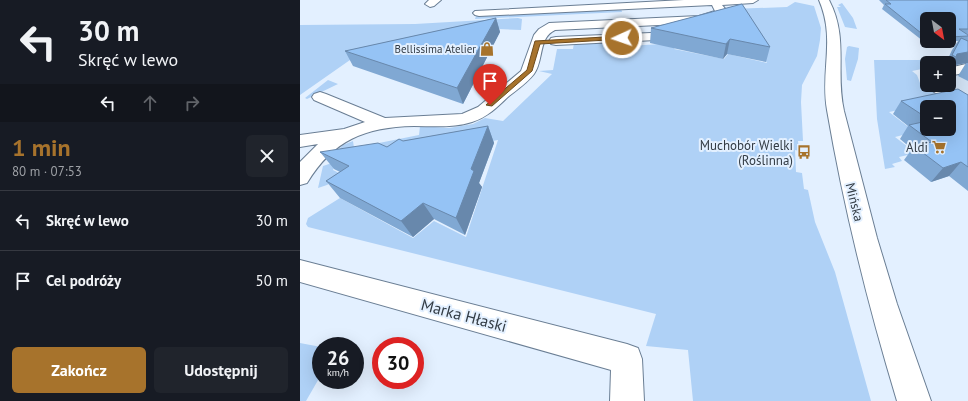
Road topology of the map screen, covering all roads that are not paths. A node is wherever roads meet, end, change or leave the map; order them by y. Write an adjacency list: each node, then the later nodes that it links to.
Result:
1 (753, 0): 4 (street)
2 (824, 0): 19 (street, Mińska)
3 (687, 1): 4 (street); 5 (street)
4 (715, 8): 7 (street)
5 (479, 13)
6 (651, 37): 7 (street)
7 (537, 42): 13 (street)
8 (966, 68): 9 (street)
9 (956, 70)
10 (945, 92): 12 (street)
11 (320, 97): 13 (street)
12 (968, 106)
13 (381, 123): 14 (street)
14 (346, 133): 15 (street); 16 (street)
15 (300, 141)
16 (300, 178)
17 (300, 271): 18 (street, Marka Hłaski)
18 (627, 401)
19 (914, 401)

